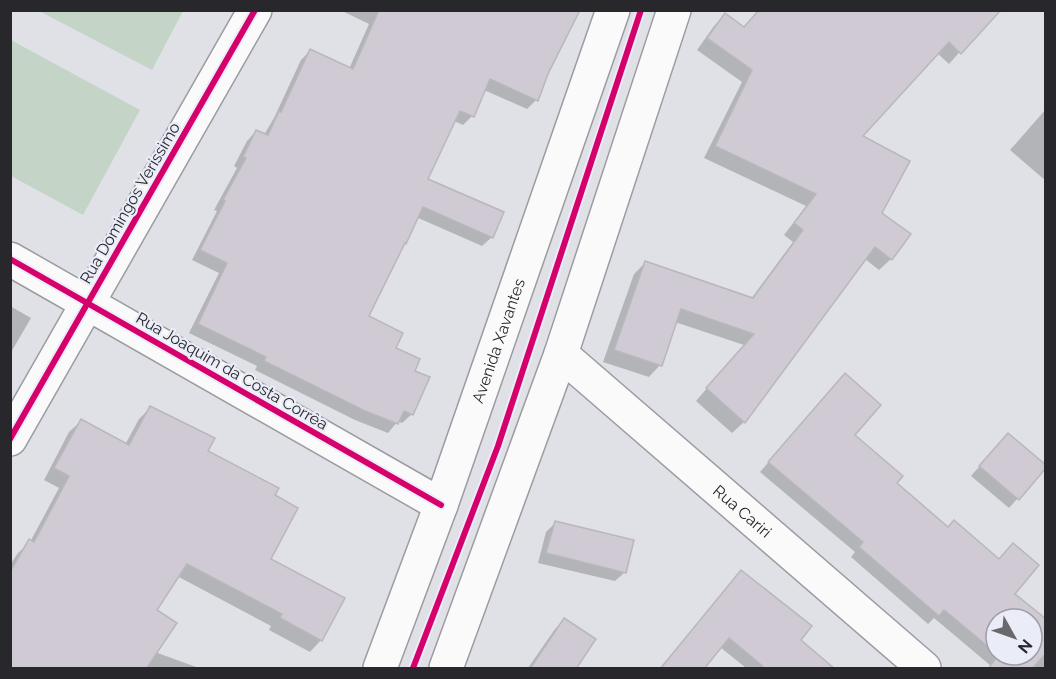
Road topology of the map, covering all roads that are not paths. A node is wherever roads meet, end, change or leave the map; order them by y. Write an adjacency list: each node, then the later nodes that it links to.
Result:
1 (255, 10): 5 (street, Rua Domingos Veríssimo)
2 (613, 10): 8 (street, Avenida Xavantes)
3 (674, 10): 6 (street)
4 (10, 260): 5 (street, Rua Joaquim da Costa Corrêa)
5 (88, 304): 7 (street, Rua Domingos Veríssimo); 8 (street, Rua Joaquim da Costa Corrêa)
6 (561, 354): 10 (street); 11 (street, Rua Cariri)
7 (10, 439)
8 (441, 505): 9 (street, Avenida Xavantes)
9 (380, 669)
10 (446, 669)
11 (924, 669)

